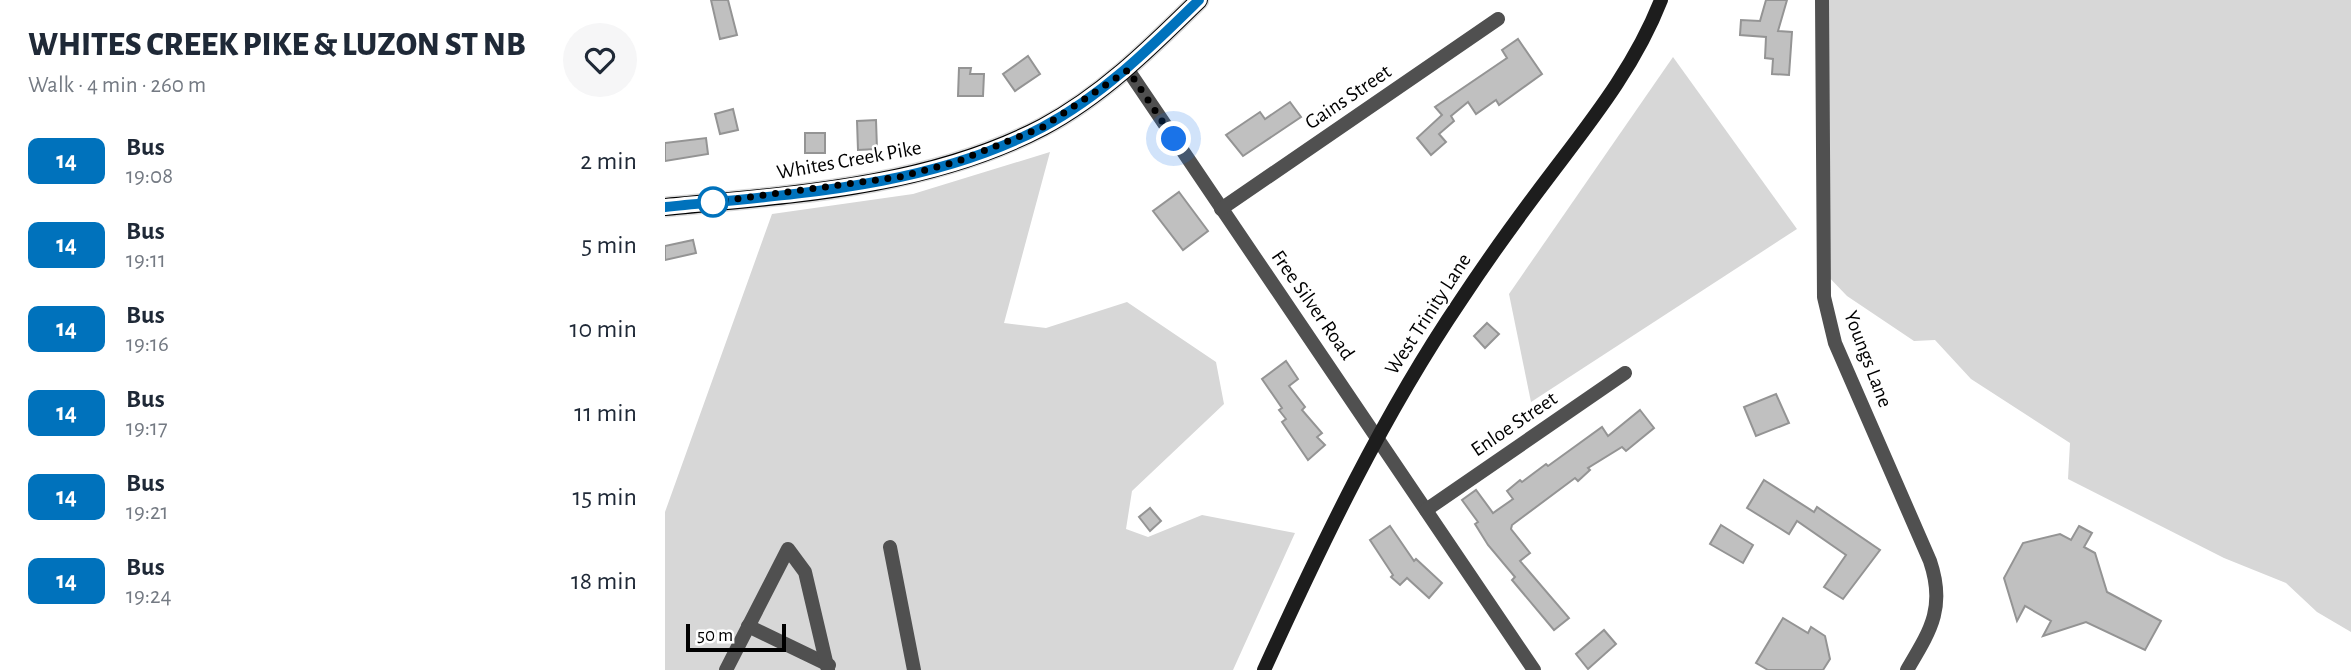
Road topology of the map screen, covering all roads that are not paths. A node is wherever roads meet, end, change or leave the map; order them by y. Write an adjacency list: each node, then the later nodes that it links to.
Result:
1 (1199, 0): 5 (main road, Whites Creek Pike)
2 (1661, 0): 9 (main road, West Trinity Lane)
3 (1822, 0): 18 (street, Youngs Lane)
4 (1498, 19): 7 (street, Gains Street)
5 (1128, 70): 6 (main road, Whites Creek Pike); 7 (street, Free Silver Road)
6 (665, 207)
7 (1221, 209): 9 (street, Free Silver Road)
8 (1625, 373): 10 (street, Enloe Street)
9 (1378, 436): 10 (street, Free Silver Road); 14 (main road, West Trinity Lane)
10 (1426, 510): 17 (street, Free Silver Road)
11 (890, 547): 16 (street)
12 (748, 626): 13 (street); 13 (street); 15 (street)
13 (829, 668)
14 (1267, 669)
15 (726, 670)
16 (914, 670)
17 (1534, 670)
18 (1907, 670)

